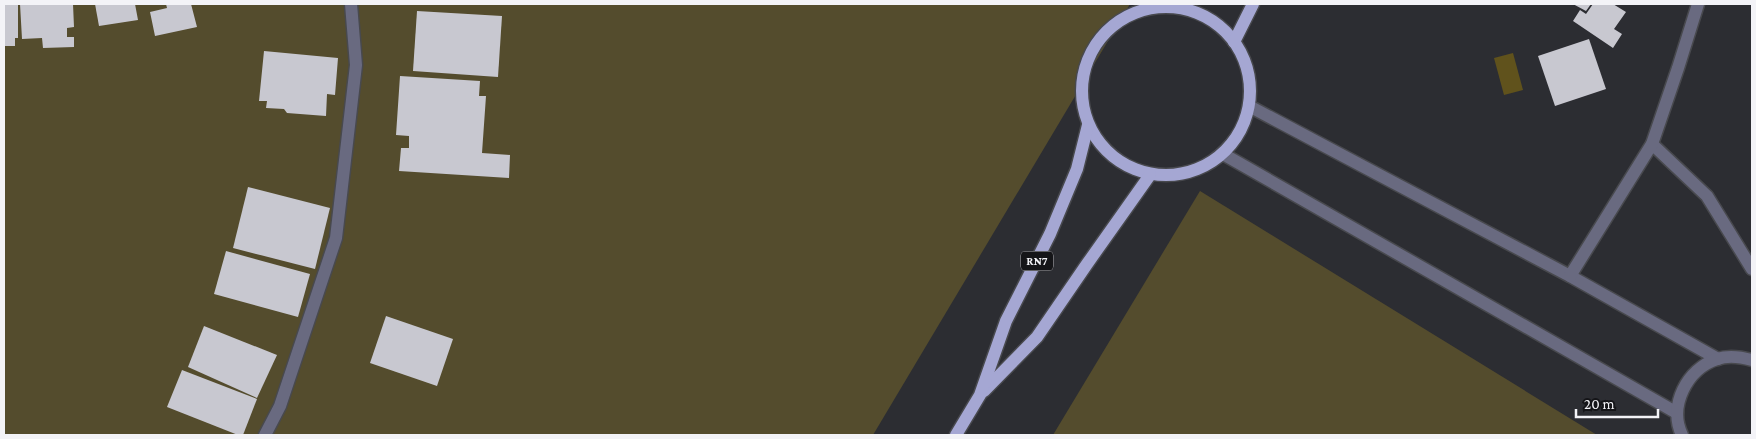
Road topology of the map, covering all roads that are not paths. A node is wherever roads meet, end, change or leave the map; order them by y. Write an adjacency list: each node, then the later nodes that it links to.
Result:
1 (351, 4): 17 (street)
2 (1253, 4): 5 (main road)
3 (1698, 4): 8 (street)
4 (1171, 5): 5 (main road, RN7); 7 (main road, RN7)
5 (1234, 42): 6 (main road, RN7)
6 (1249, 106): 9 (main road, RN7); 12 (street)
7 (1088, 125): 10 (main road, RN7); 15 (main road, RN7)
8 (1652, 144): 11 (street); 12 (street)
9 (1223, 154): 10 (main road, RN7); 16 (street)
10 (1150, 175): 15 (main road, RN7)
11 (1752, 269)
12 (1570, 276): 13 (street)
13 (1718, 359): 14 (street); 16 (street)
14 (1752, 360)
15 (980, 395): 18 (main road, RN7)
16 (1677, 413): 19 (street)
17 (265, 435)
18 (956, 435)
19 (1682, 435)

